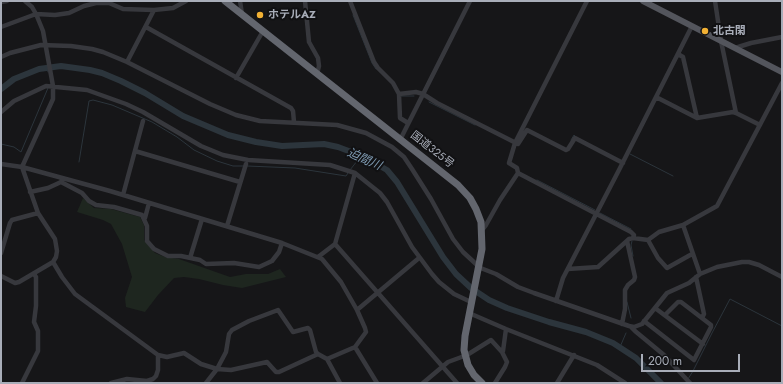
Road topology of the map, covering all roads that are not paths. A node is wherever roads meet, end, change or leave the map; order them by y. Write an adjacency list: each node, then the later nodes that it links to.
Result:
1 (7, 1): 13 (street)
2 (25, 1): 14 (street)
3 (30, 1): 14 (street)
4 (186, 1): 15 (street)
5 (225, 1): 17 (highway, 国道325号)
6 (240, 1): 17 (street)
7 (305, 1): 30 (street)
8 (350, 1): 34 (street)
9 (470, 1): 35 (street)
10 (587, 1): 45 (street)
11 (642, 1): 18 (main road)
12 (716, 1): 23 (street)
13 (1, 2)
14 (32, 6): 16 (street)
15 (154, 10): 16 (street); 20 (street)
16 (36, 14): 19 (street); 24 (street)
17 (242, 14): 21 (highway, 国道325号)
18 (692, 26): 23 (main road); 26 (street)
19 (1, 27)
20 (146, 27): 28 (street); 31 (street)
21 (263, 31): 30 (highway, 国道325号); 31 (street)
22 (782, 37): 25 (street)
23 (721, 41): 25 (main road); 38 (street)
24 (46, 44): 27 (street); 28 (street); 33 (street)
25 (735, 48): 29 (main road)
26 (678, 54): 36 (street); 39 (street)
27 (1, 57)
28 (127, 62): 41 (street)
29 (782, 72)
30 (317, 74): 44 (highway, 国道325号)
31 (236, 78): 41 (street)
32 (782, 83): 43 (street)
33 (53, 86): 37 (street); 50 (street); 51 (street)
34 (399, 94): 35 (street); 42 (street)
35 (423, 94): 42 (street); 45 (street)
36 (656, 97): 39 (street); 47 (street)
37 (1, 112)
38 (736, 113): 39 (street); 43 (street)
39 (697, 118)
40 (143, 121): 46 (street)
41 (294, 122): 76 (street)
42 (408, 123): 44 (street)
43 (760, 125): 62 (street)
44 (400, 140): 64 (highway, 国道325号)
45 (515, 143): 47 (street); 52 (street)
46 (135, 150): 54 (street); 56 (street)
47 (623, 163): 59 (street)
48 (1, 164): 50 (street)
49 (246, 164): 54 (street)
50 (22, 168): 53 (street); 55 (street)
51 (355, 173): 69 (street); 74 (street)
52 (518, 173): 59 (street); 64 (street)
53 (62, 180): 55 (street); 56 (street); 60 (street)
54 (240, 182): 63 (street)
55 (30, 192): 58 (street)
56 (123, 195): 57 (street)
57 (149, 203): 60 (street); 61 (street)
58 (38, 213): 70 (street); 75 (street)
59 (596, 213): 65 (street); 77 (street)
60 (144, 218): 73 (street)
61 (202, 219): 63 (street); 73 (street)
62 (683, 225): 66 (street); 71 (street)
63 (227, 226): 68 (street)
64 (482, 230): 76 (highway, 国道325号)
65 (633, 238): 66 (street); 67 (street)
66 (648, 240): 71 (street)
67 (627, 241): 77 (street); 91 (street)
68 (282, 243): 72 (street); 73 (street)
69 (335, 244): 72 (street); 82 (street)
70 (1, 253)
71 (692, 254): 80 (street)
72 (318, 257): 86 (street)
73 (190, 258)
74 (419, 258): 82 (street); 83 (street)
75 (53, 262): 78 (street); 98 (street)
76 (478, 268): 83 (highway, 国道325号); 84 (street)
77 (568, 269): 84 (street)
78 (34, 274): 79 (street); 104 (street)
79 (1, 276)
80 (698, 276): 81 (street); 85 (street); 89 (street)
81 (782, 277)
82 (378, 293): 86 (street); 102 (street)
83 (472, 301): 87 (highway, 国道325号)
84 (556, 301): 91 (street)
85 (655, 308): 88 (street); 90 (street)
86 (357, 310): 95 (street)
87 (469, 313): 93 (street); 100 (highway, 国道325号)
88 (665, 315): 89 (street); 94 (street)
89 (702, 318): 94 (street)
90 (644, 321): 92 (street); 94 (street)
91 (622, 324): 92 (street)
92 (632, 327): 115 (street)
93 (506, 329): 96 (street); 99 (street)
94 (703, 344)
95 (355, 347): 101 (street); 108 (street)
96 (502, 352): 100 (street); 112 (street)
97 (318, 354): 101 (street); 103 (street); 103 (street)
98 (158, 355): 103 (street); 105 (street)
99 (574, 355): 113 (street); 114 (street)
100 (465, 356): 102 (street); 111 (highway, 国道325号)
101 (327, 359): 107 (street)
102 (442, 366): 109 (street); 110 (street)
103 (217, 369): 106 (street)
104 (22, 383)
105 (111, 383)
106 (206, 383)
107 (340, 383)
108 (377, 383)
109 (424, 383)
110 (457, 383)
111 (482, 383)
112 (495, 383)
113 (557, 383)
114 (625, 383)
115 (690, 383)

